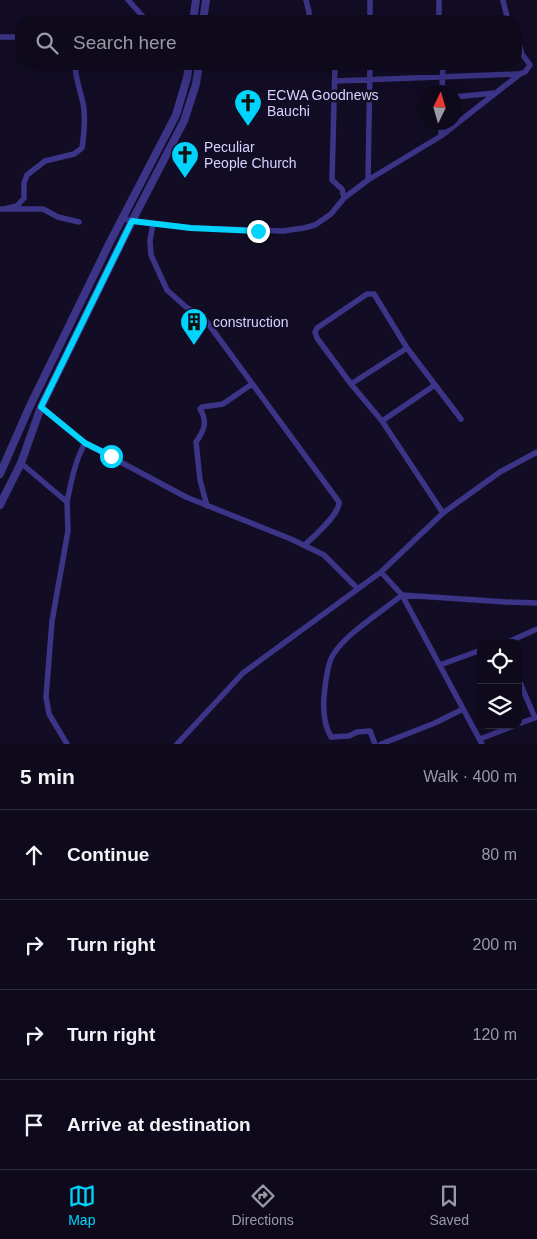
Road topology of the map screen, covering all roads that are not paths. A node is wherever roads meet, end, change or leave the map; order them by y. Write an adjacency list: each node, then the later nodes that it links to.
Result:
1 (128, 0): 8 (street)
2 (196, 0): 9 (street)
3 (206, 0): 10 (street)
4 (306, 0): 11 (street)
5 (370, 0): 12 (street)
6 (439, 0): 13 (street)
7 (503, 0): 14 (street)
8 (142, 15)
9 (194, 15)
10 (204, 15)
11 (309, 15)
12 (370, 15)
13 (439, 15)
14 (507, 15)
15 (0, 37): 16 (street)
16 (15, 37)
17 (522, 54): 24 (street)
18 (75, 70): 35 (street)
19 (188, 70): 36 (street)
20 (198, 70): 37 (street)
21 (335, 70): 27 (street)
22 (370, 70): 26 (street)
23 (443, 70): 25 (street)
24 (520, 74): 25 (street); 29 (street)
25 (444, 77): 26 (street); 28 (street)
26 (371, 80): 27 (street); 33 (street)
27 (336, 82): 34 (street)
28 (443, 85)
29 (495, 93): 30 (street); 32 (street)
30 (462, 96)
31 (441, 130): 32 (street)
32 (441, 136): 33 (street)
33 (368, 180): 34 (street)
34 (344, 198): 39 (street)
35 (2, 209): 38 (street)
36 (122, 218): 37 (street); 50 (street)
37 (132, 221): 39 (street); 44 (street)
38 (79, 222)
39 (153, 223): 41 (street)
40 (407, 348): 42 (street); 42 (street); 43 (street)
41 (252, 384): 53 (street); 55 (street)
42 (351, 384): 46 (street)
43 (434, 385): 45 (street); 46 (street)
44 (41, 407): 47 (street); 49 (street)
45 (461, 420)
46 (382, 421): 54 (street)
47 (85, 443): 51 (street); 53 (street)
48 (537, 452): 54 (street)
49 (21, 463): 51 (street); 52 (street)
50 (0, 474)
51 (67, 502): 70 (street)
52 (0, 505)
53 (207, 506): 55 (street)
54 (443, 513): 56 (street)
55 (305, 545): 57 (street)
56 (381, 572): 57 (street); 58 (street)
57 (358, 589): 71 (street)
58 (402, 595): 59 (street); 63 (street); 72 (street)
59 (537, 603)
60 (537, 629): 61 (street)
61 (515, 639)
62 (477, 651): 63 (street)
63 (440, 665): 65 (street)
64 (521, 684): 66 (street)
65 (463, 709): 69 (street); 73 (street)
66 (536, 718): 67 (street)
67 (522, 723)
68 (508, 729): 69 (street)
69 (481, 741)
70 (67, 744)
71 (177, 744)
72 (375, 744)
73 (381, 744)

